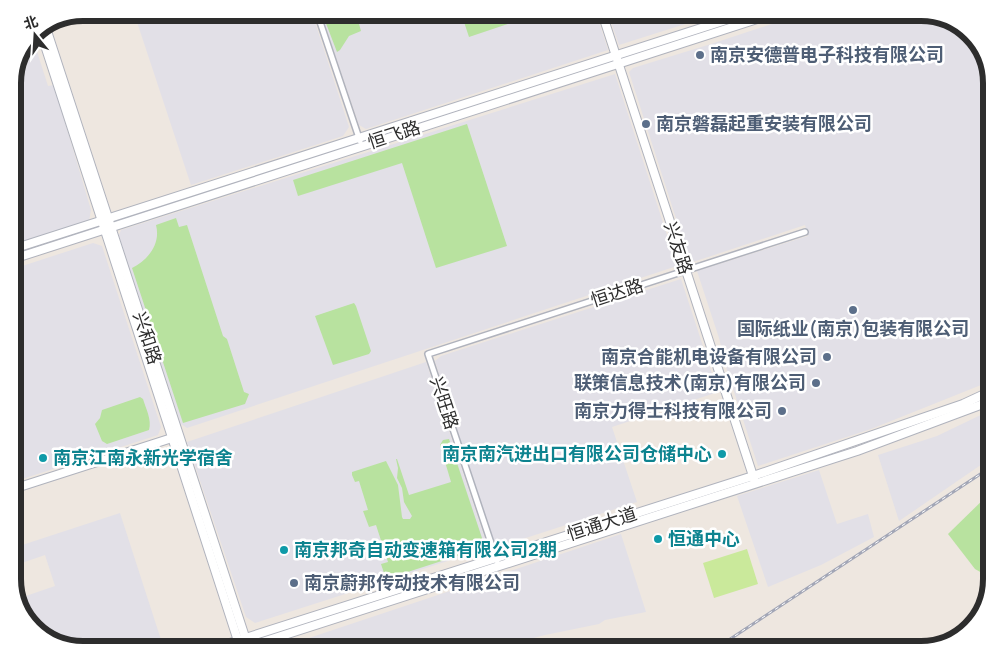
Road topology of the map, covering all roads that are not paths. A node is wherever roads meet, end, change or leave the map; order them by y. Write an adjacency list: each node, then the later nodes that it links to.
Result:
1 (321, 21): 8 (street)
2 (605, 21): 7 (main road, 兴友路)
3 (723, 21): 7 (main road, 恒飞路)
4 (746, 21): 7 (main road, 恒飞路)
5 (48, 33): 10 (main road, 兴和路)
6 (42, 37): 10 (main road, 兴和路)
7 (617, 59): 8 (main road, 恒飞路); 9 (main road, 恒飞路); 15 (main road, 兴友路)
8 (359, 137): 9 (street); 10 (main road, 恒飞路)
9 (362, 146): 11 (main road, 恒飞路)
10 (105, 219): 11 (main road, 兴和路); 13 (main road, 恒飞路)
11 (108, 229): 14 (main road, 恒飞路); 19 (main road, 兴和路)
12 (805, 232): 15 (street, 恒达路)
13 (21, 246)
14 (21, 256)
15 (685, 271): 16 (street, 恒达路); 20 (main road, 兴友路)
16 (428, 354): 22 (street, 兴旺路)
17 (983, 395): 20 (main road, 恒通大道)
18 (983, 404): 20 (main road, 恒通大道)
19 (175, 437): 21 (main road); 23 (main road, 兴和路)
20 (754, 480): 22 (main road, 恒通大道)
21 (21, 486)
22 (497, 562): 23 (main road, 恒通大道); 25 (main road, 恒通大道)
23 (242, 639): 24 (main road, 恒通大道)
24 (236, 641)
25 (266, 641)

